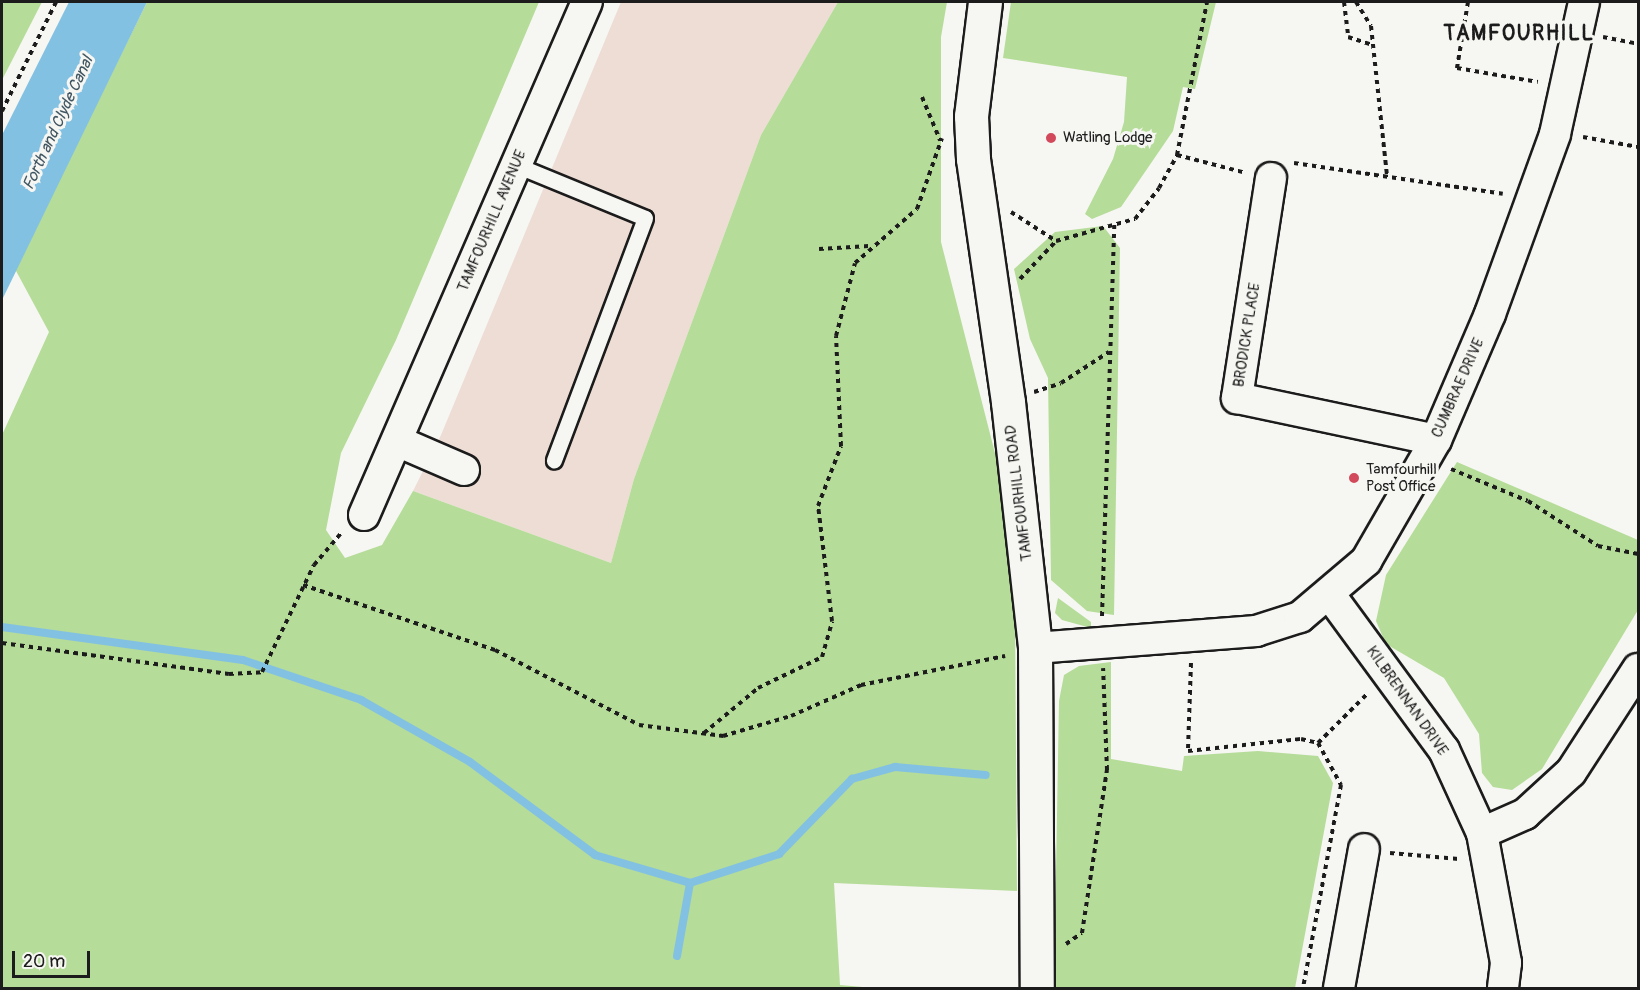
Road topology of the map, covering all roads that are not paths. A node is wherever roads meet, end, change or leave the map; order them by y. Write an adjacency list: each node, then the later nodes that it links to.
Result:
1 (587, 2): 4 (street, TAMFOURHILL AVENUE)
2 (985, 2): 12 (main road, TAMFOURHILL ROAD)
3 (1582, 15): 7 (street, CUMBRAE DRIVE)
4 (516, 165): 6 (street, TAMFOURHILL AVENUE); 8 (lane)
5 (1271, 178): 7 (street, BRODICK PLACE)
6 (397, 441): 9 (street); 10 (street, TAMFOURHILL AVENUE)
7 (1431, 449): 11 (street, CUMBRAE DRIVE)
8 (554, 460)
9 (464, 470)
10 (364, 515)
11 (1330, 595): 12 (street, CUMBRAE DRIVE); 14 (street, KILBRENNAN DRIVE)
12 (1035, 648): 16 (main road, TAMFOURHILL ROAD)
13 (1638, 669): 14 (street)
14 (1485, 846): 18 (street, KILBRENNAN DRIVE)
15 (1364, 849): 17 (street)
16 (1038, 976)
17 (1339, 988)
18 (1503, 988)

